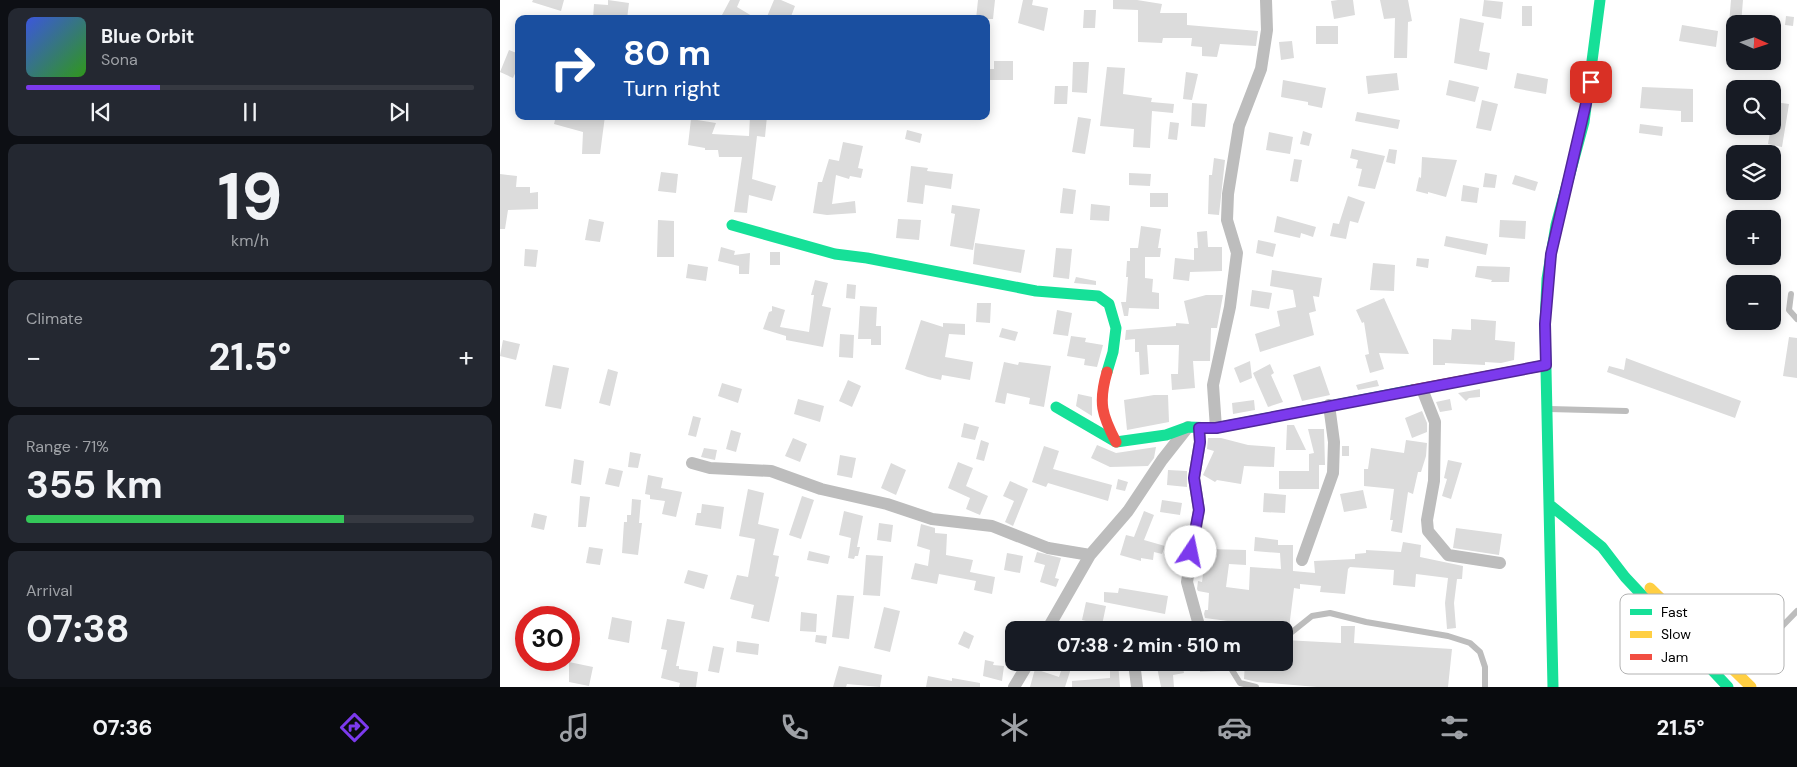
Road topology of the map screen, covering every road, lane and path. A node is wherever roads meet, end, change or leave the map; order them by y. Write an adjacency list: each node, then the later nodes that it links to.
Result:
1 (1266, 0): 13 (street)
2 (1600, 0): 6 (main road)
3 (732, 225): 14 (main road)
4 (1790, 294): 5 (lane)
5 (1797, 319)
6 (1546, 365): 7 (main road); 10 (main road)
7 (1422, 389): 8 (main road); 19 (street)
8 (1329, 405): 13 (main road); 18 (street)
9 (1056, 407): 14 (main road)
10 (1548, 409): 11 (lane); 16 (main road)
11 (1626, 411)
12 (1194, 428): 13 (main road); 14 (main road); 17 (street); 25 (street)
13 (1216, 428)
14 (1116, 442)
15 (692, 463): 17 (street)
16 (1550, 505): 20 (main road); 37 (main road)
17 (1090, 555): 24 (street)
18 (1302, 560)
19 (1500, 563)
20 (1620, 568): 21 (main road); 22 (main road)
21 (1641, 594)
22 (1656, 594)
23 (1797, 610): 26 (lane)
24 (1053, 621)
25 (1198, 621)
26 (1784, 624)
27 (1293, 631): 36 (lane)
28 (1024, 671): 33 (street)
29 (1135, 671): 34 (street)
30 (1233, 671): 35 (lane)
31 (1716, 674): 38 (main road)
32 (1739, 674): 39 (main road)
33 (1014, 687)
34 (1137, 687)
35 (1256, 687)
36 (1485, 687)
37 (1553, 687)
38 (1728, 687)
39 (1751, 687)

